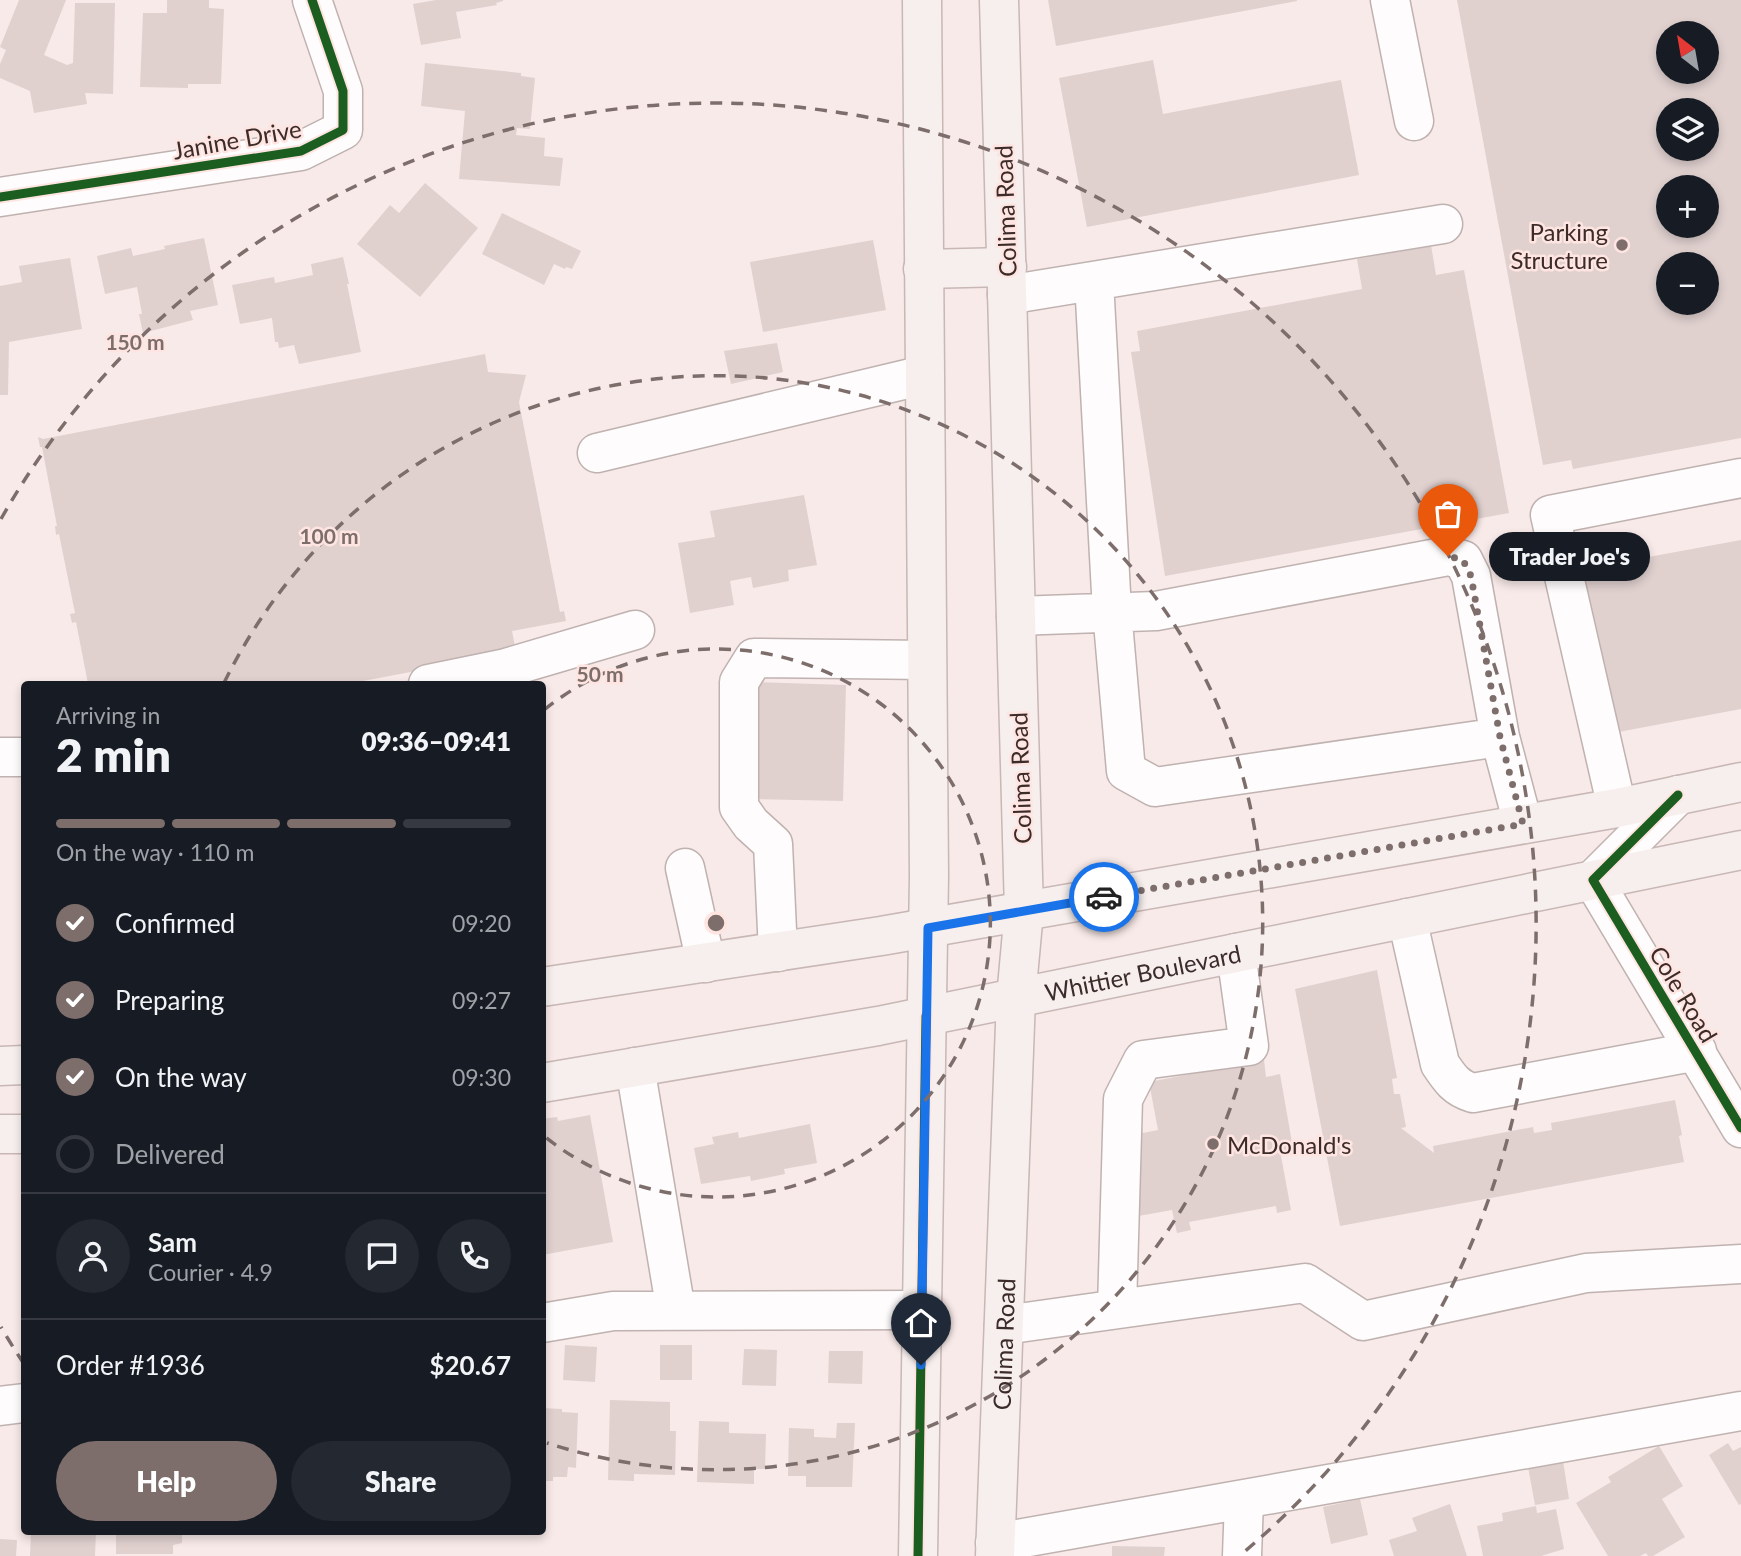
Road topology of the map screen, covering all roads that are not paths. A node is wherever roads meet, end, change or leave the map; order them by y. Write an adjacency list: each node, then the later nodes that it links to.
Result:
1 (312, 0): 6 (street, Janine Drive)
2 (922, 0): 8 (main road)
3 (999, 0): 9 (main road, Colima Road)
4 (1390, 0): 5 (street)
5 (1414, 121)
6 (0, 197)
7 (1443, 224): 10 (street)
8 (923, 269): 9 (main road); 11 (main road)
9 (1007, 281): 10 (street); 15 (main road, Colima Road)
10 (1094, 281): 14 (street)
11 (924, 375): 12 (street); 17 (main road)
12 (597, 453)
13 (1741, 478): 24 (street)
14 (1112, 611): 15 (street); 19 (street); 19 (street)
15 (1016, 616): 29 (main road, Colima Road)
16 (635, 630): 18 (street)
17 (926, 660): 31 (main road); 32 (street)
18 (443, 681)
19 (1500, 737): 25 (street)
20 (0, 757): 21 (street)
21 (21, 757)
22 (1741, 782): 23 (main road)
23 (1678, 795): 24 (main road); 28 (street)
24 (1617, 808): 25 (main road)
25 (1523, 824): 29 (main road)
26 (1741, 850): 28 (main road, Whittier Boulevard)
27 (685, 868): 34 (street)
28 (1592, 880): 30 (main road, Whittier Boulevard); 38 (street, Cole Road)
29 (1024, 911): 31 (main road); 36 (main road, Colima Road)
30 (1408, 918): 33 (main road, Whittier Boulevard); 38 (street)
31 (928, 928): 32 (main road); 37 (main road)
32 (778, 952): 34 (main road)
33 (1236, 953): 36 (main road, Whittier Boulevard); 47 (street)
34 (706, 963): 35 (main road)
35 (546, 986)
36 (1016, 998): 37 (main road, Whittier Boulevard); 51 (main road, Colima Road)
37 (926, 1016): 41 (main road, Whittier Boulevard); 48 (main road)
38 (1697, 1051): 43 (street, Cole Road)
39 (21, 1065): 40 (main road)
40 (0, 1066)
41 (635, 1067): 42 (main road, Whittier Boulevard); 49 (street)
42 (546, 1082)
43 (1741, 1128)
44 (0, 1134): 45 (main road)
45 (21, 1135)
46 (1741, 1264): 47 (street)
47 (1117, 1308): 51 (street)
48 (922, 1310): 49 (street); 57 (main road)
49 (676, 1311): 50 (street)
50 (546, 1322)
51 (1004, 1325): 56 (main road, Colima Road)
52 (21, 1403): 53 (street)
53 (0, 1406)
54 (1741, 1411): 55 (street)
55 (1244, 1500): 56 (street); 58 (street)
56 (995, 1549)
57 (918, 1556)
58 (1242, 1556)

